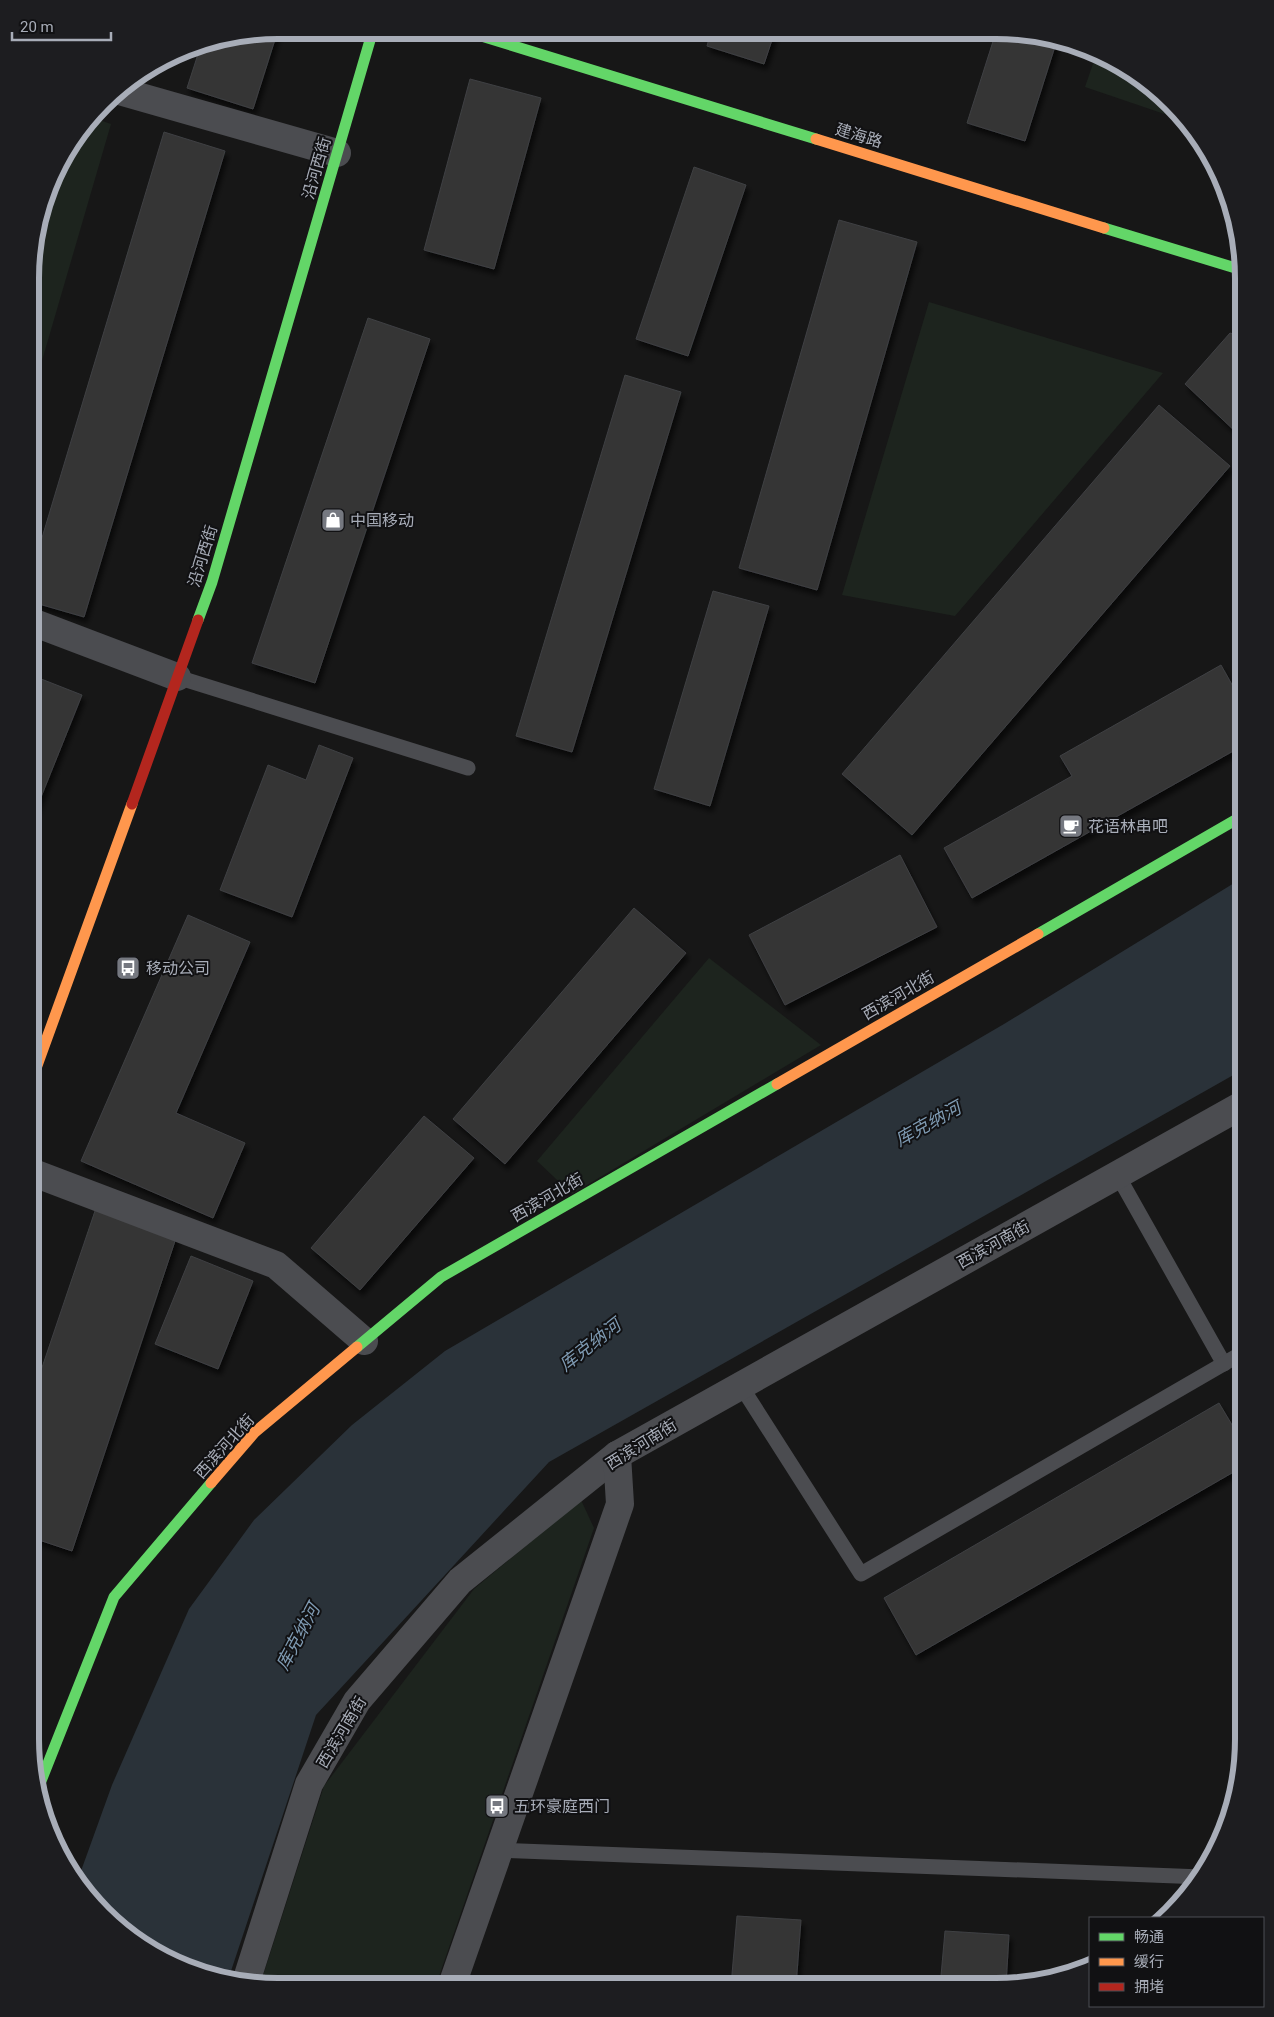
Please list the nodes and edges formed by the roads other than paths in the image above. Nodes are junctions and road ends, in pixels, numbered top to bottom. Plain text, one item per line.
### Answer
1 (370, 39) edge
2 (494, 39) edge
3 (126, 93) edge
4 (337, 153) junction
5 (1235, 268) edge
6 (39, 625) edge
7 (177, 677) junction
8 (468, 768) dead end
9 (1235, 820) edge
10 (39, 1060) edge
11 (1235, 1109) edge
12 (1118, 1174) junction
13 (39, 1175) edge
14 (364, 1341) junction
15 (1235, 1357) edge
16 (1224, 1364) junction
17 (741, 1386) junction
18 (617, 1455) junction
19 (42, 1778) edge
20 (498, 1850) junction
21 (1192, 1877) edge
22 (247, 1976) edge
23 (455, 1978) edge

1 - 4 street, 沿河西街
2 - 5 street, 建海路
3 - 4 street
4 - 7 street, 沿河西街
6 - 7 street
7 - 8 lane
7 - 10 street, 沿河西街
9 - 14 street, 西滨河北街
11 - 12 street, 西滨河南街
12 - 16 lane
12 - 17 street, 西滨河南街
13 - 14 street
14 - 19 street, 西滨河北街
15 - 16 lane
16 - 17 lane
17 - 18 street, 西滨河南街
18 - 20 street
18 - 22 street, 西滨河南街
20 - 21 lane
20 - 23 street

